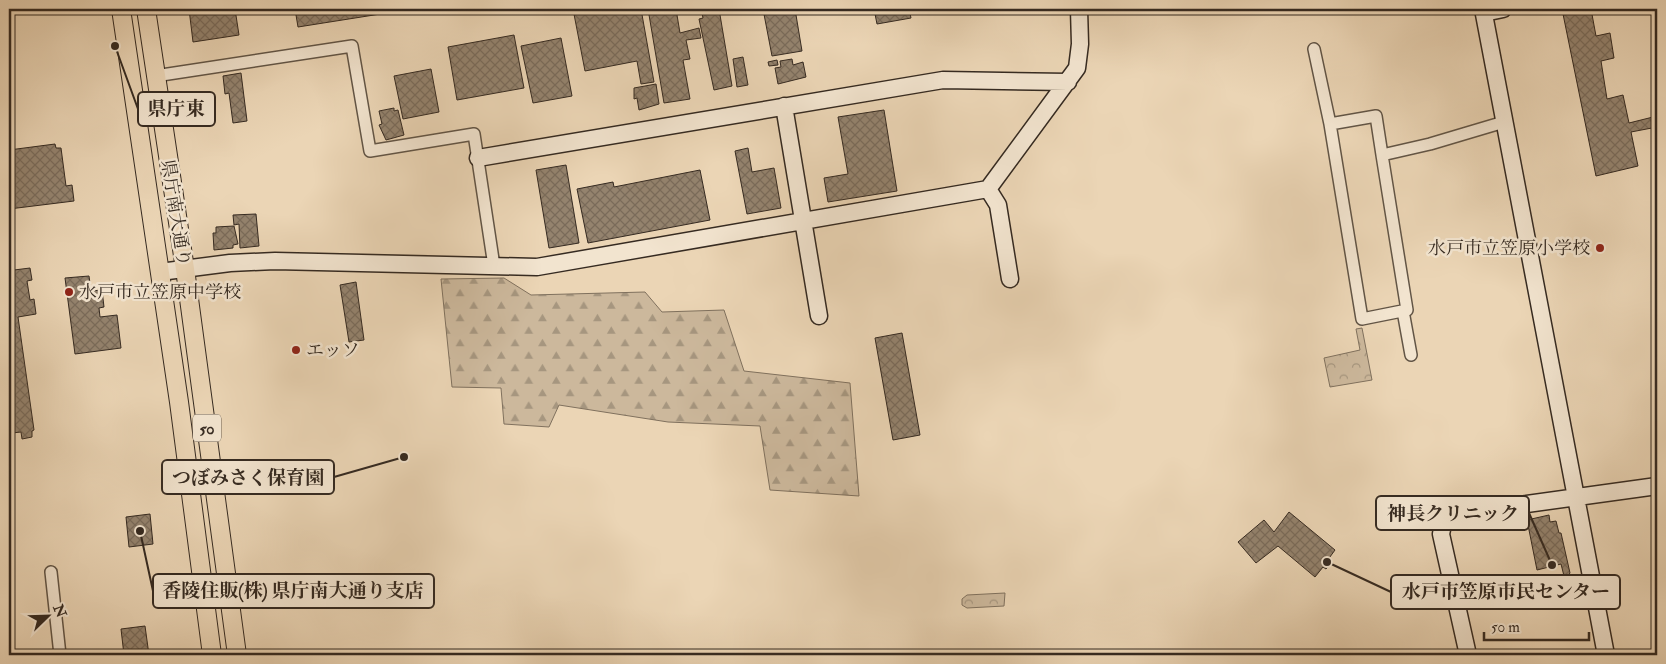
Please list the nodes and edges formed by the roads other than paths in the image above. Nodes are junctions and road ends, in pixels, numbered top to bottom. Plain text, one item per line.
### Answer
1 (121, 9) edge
2 (146, 9) edge
3 (1079, 9) edge
4 (1503, 9) edge
5 (1483, 11) edge
6 (1314, 49) dead end
7 (155, 76) junction
8 (1068, 82) junction
9 (784, 106) junction
10 (1504, 122) junction
11 (1330, 124) junction
12 (1382, 155) junction
13 (478, 158) junction
14 (988, 189) junction
15 (803, 223) junction
16 (494, 266) junction
17 (185, 269) junction
18 (160, 272) junction
19 (1010, 280) dead end
20 (1403, 311) junction
21 (819, 316) dead end
22 (1411, 355) dead end
23 (1657, 486) edge
24 (1577, 497) junction
25 (51, 572) dead end
26 (60, 655) edge
27 (212, 655) edge
28 (237, 655) edge
29 (1468, 655) edge
30 (1606, 655) edge

1 - 18 main road, 県庁南大通り / 50
2 - 7 main road, 県庁南大通り / 50
3 - 8 street
4 - 5 street
5 - 10 street
6 - 11 street
7 - 13 street
7 - 17 main road, 県庁南大通り / 50
8 - 9 street
8 - 14 street
9 - 13 street
9 - 15 street
10 - 12 street
10 - 24 street
11 - 12 street
11 - 20 street
12 - 20 street
13 - 16 street
14 - 15 street
14 - 19 street
15 - 16 street
15 - 21 street
16 - 17 street
17 - 18 street
17 - 28 main road, 県庁南大通り / 50
18 - 27 main road, 県庁南大通り / 50
20 - 22 street
23 - 24 street
24 - 29 street
24 - 30 street
25 - 26 street

